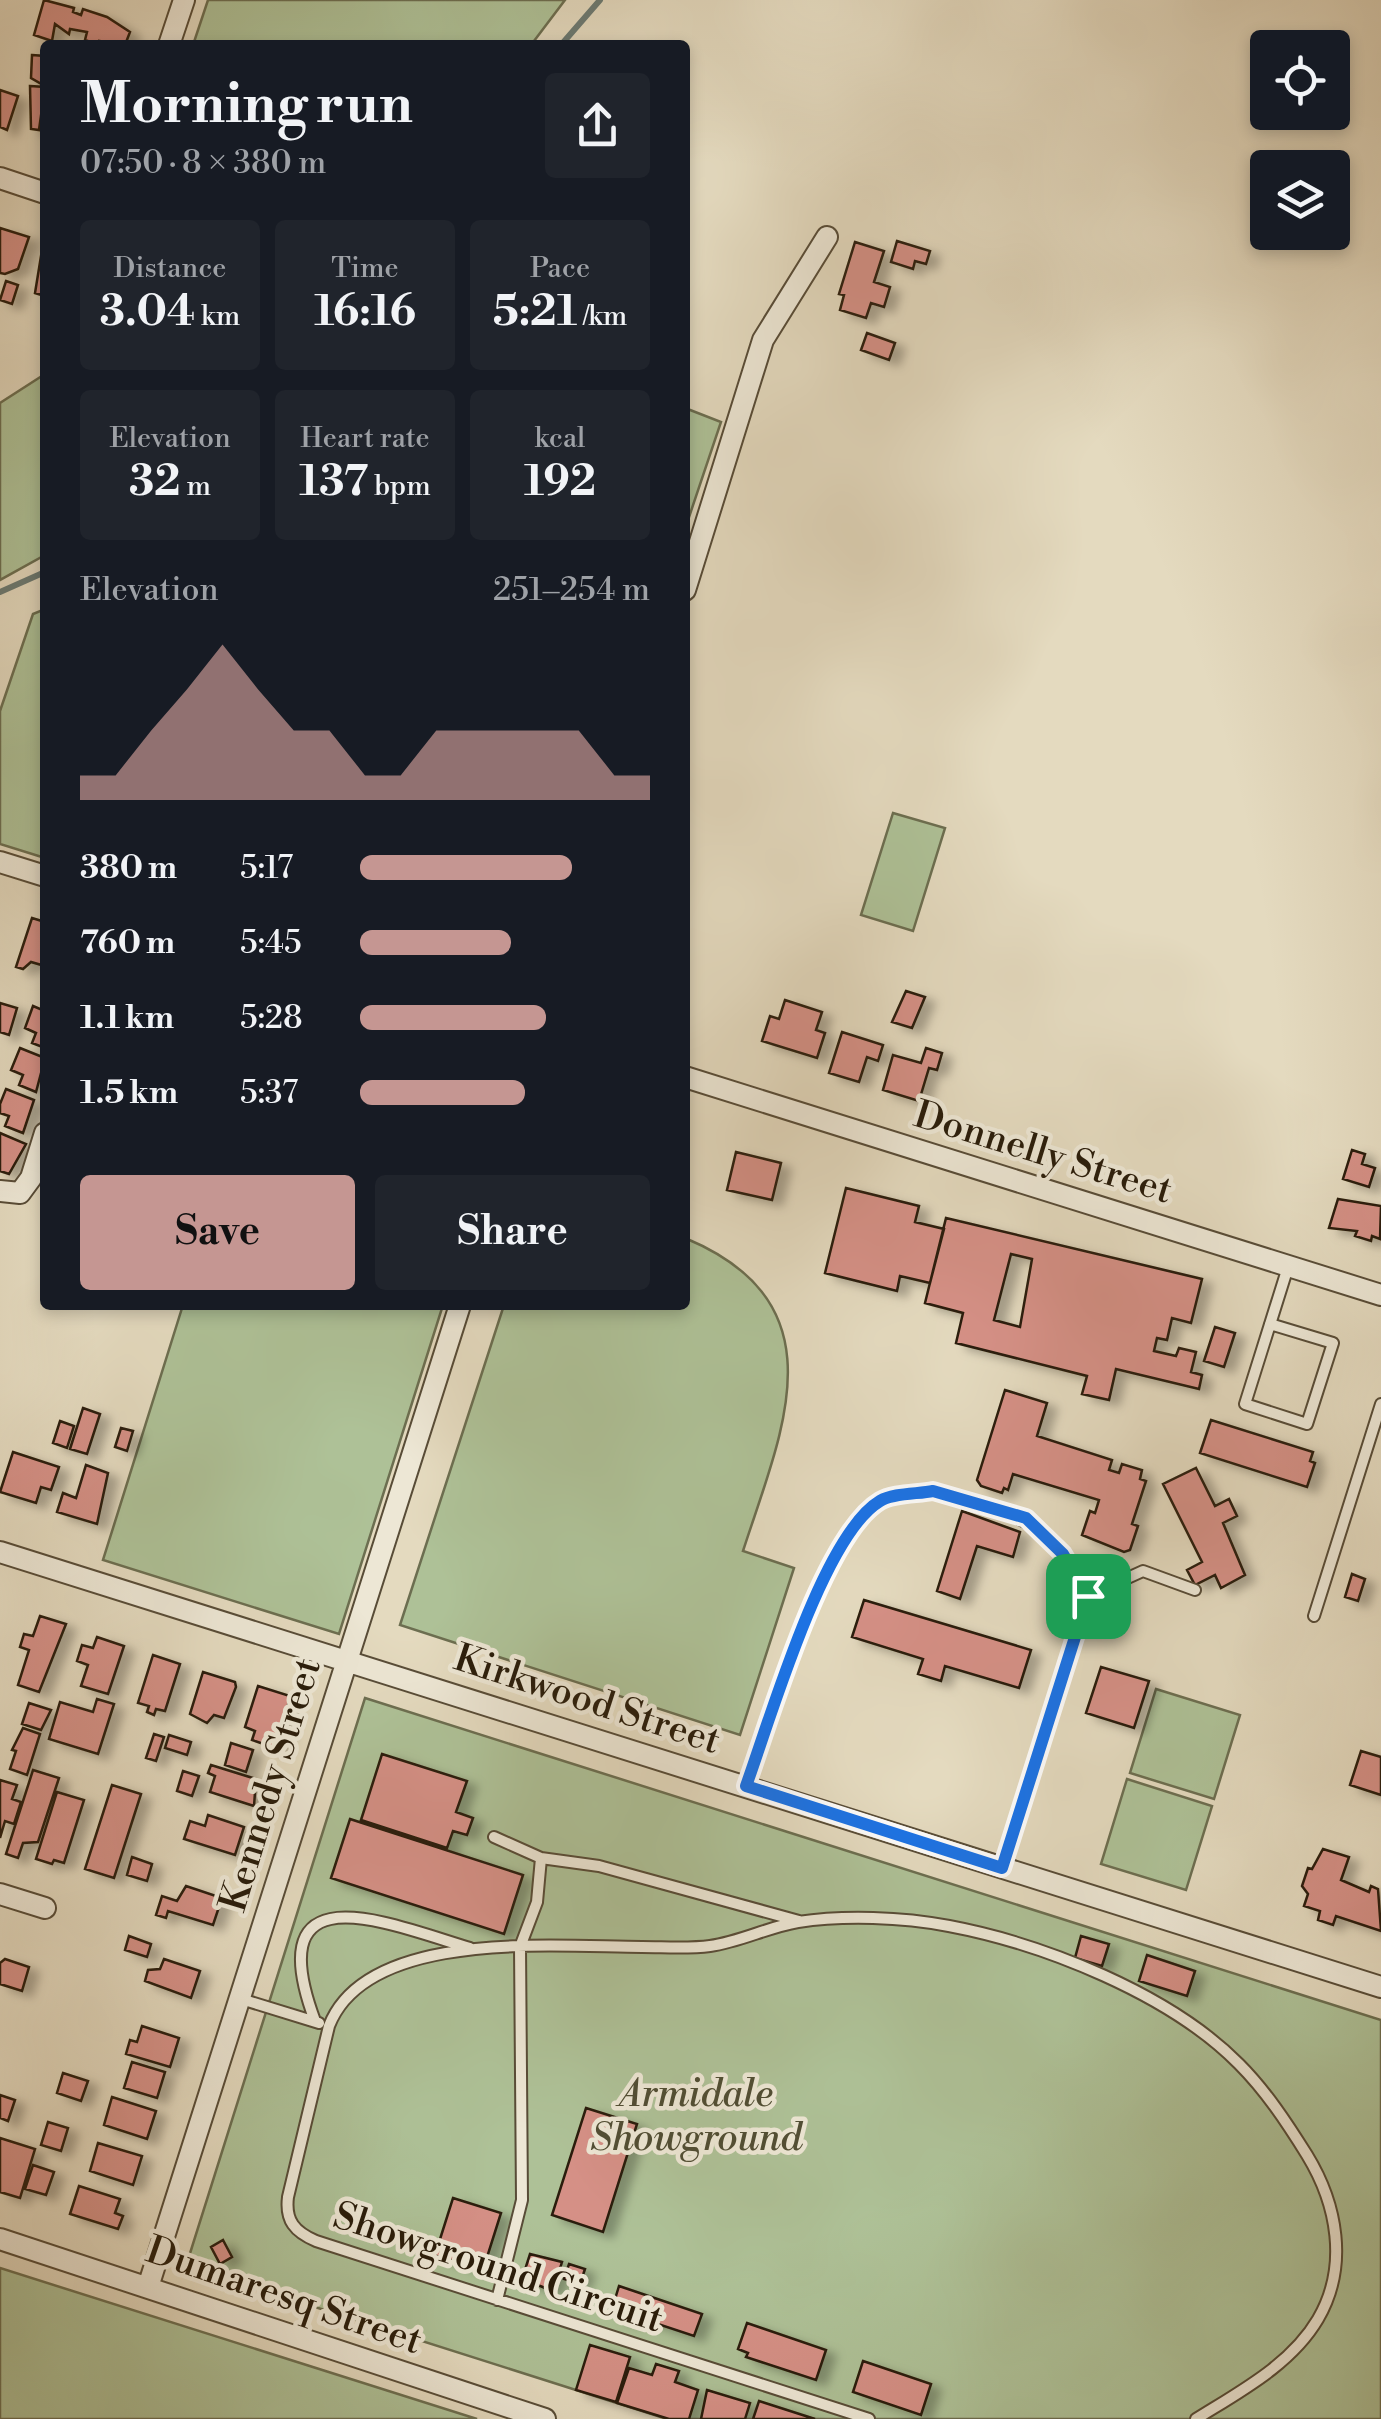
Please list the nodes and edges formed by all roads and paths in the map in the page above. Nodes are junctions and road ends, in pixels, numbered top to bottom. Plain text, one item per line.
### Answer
1 (184, 0) edge
2 (171, 40) edge
3 (0, 178) edge
4 (40, 191) edge
5 (827, 237) dead end
6 (690, 574) edge
7 (0, 862) edge
8 (40, 874) edge
9 (690, 1078) edge
10 (40, 1148) edge
11 (0, 1191) edge
12 (1288, 1266) junction
13 (1381, 1296) edge
14 (458, 1310) edge
15 (1270, 1324) junction
16 (1381, 1404) edge
17 (0, 1552) edge
18 (1195, 1590) dead end
19 (1088, 1596) junction
20 (1314, 1616) dead end
21 (347, 1661) junction
22 (746, 1786) junction
23 (494, 1837) dead end
24 (541, 1858) junction
25 (1002, 1868) junction
26 (0, 1894) edge
27 (45, 1908) dead end
28 (800, 1922) junction
29 (520, 1947) junction
30 (472, 1949) junction
31 (1381, 1987) edge
32 (241, 1999) junction
33 (315, 2022) junction
34 (329, 2026) junction
35 (0, 2239) edge
36 (148, 2286) junction
37 (497, 2300) junction
38 (545, 2419) edge
39 (869, 2419) edge
40 (1196, 2419) edge

1 - 2 street
3 - 4 street
5 - 6 street
7 - 8 street
9 - 12 street, Donnelly Street
10 - 11 street
12 - 13 street, Donnelly Street
12 - 15 lane
14 - 21 street, Kennedy Street
15 - 15 lane
16 - 20 lane
17 - 21 street, Kirkwood Street
18 - 19 lane
19 - 22 lane
19 - 25 lane
21 - 22 street, Kirkwood Street
21 - 32 street, Kennedy Street
22 - 25 street, Kirkwood Street
23 - 24 lane
24 - 28 lane
24 - 29 lane
25 - 31 street, Kirkwood Street
26 - 27 street
28 - 29 lane, Showground Circuit
28 - 40 lane, Showground Circuit
29 - 30 lane, Showground Circuit
29 - 37 lane
30 - 33 lane
30 - 34 lane, Showground Circuit
32 - 33 lane
32 - 36 street, Kennedy Street
33 - 34 lane
34 - 37 lane, Showground Circuit
35 - 36 street, Dumaresq Street
36 - 38 street, Dumaresq Street
37 - 39 lane, Showground Circuit

